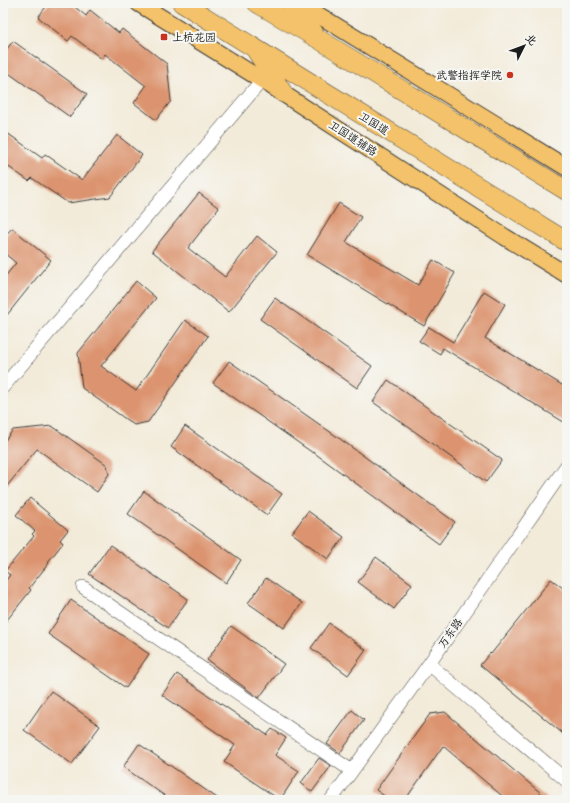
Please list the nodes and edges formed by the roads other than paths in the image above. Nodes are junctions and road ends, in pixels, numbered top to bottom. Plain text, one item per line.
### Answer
1 (138, 3) edge
2 (182, 3) edge
3 (257, 3) edge
4 (292, 3) edge
5 (299, 3) edge
6 (320, 40) junction
7 (254, 48) junction
8 (262, 80) junction
9 (283, 93) junction
10 (567, 168) edge
11 (567, 191) edge
12 (567, 242) edge
13 (567, 275) edge
14 (3, 387) edge
15 (567, 465) edge
16 (83, 587) dead end
17 (428, 664) junction
18 (352, 771) junction
19 (567, 781) edge
20 (331, 800) edge

1 - 8 main road, 卫国道辅路
2 - 7 highway, 卫国道
3 - 6 highway
4 - 6 highway
5 - 10 main road
6 - 11 highway
7 - 9 highway
7 - 12 highway, 卫国道
8 - 9 main road, 卫国道辅路
8 - 14 street
9 - 13 main road, 卫国道辅路
15 - 17 street, 万东路
16 - 18 street
17 - 18 street, 万东路
17 - 19 street
18 - 20 street, 万东路

